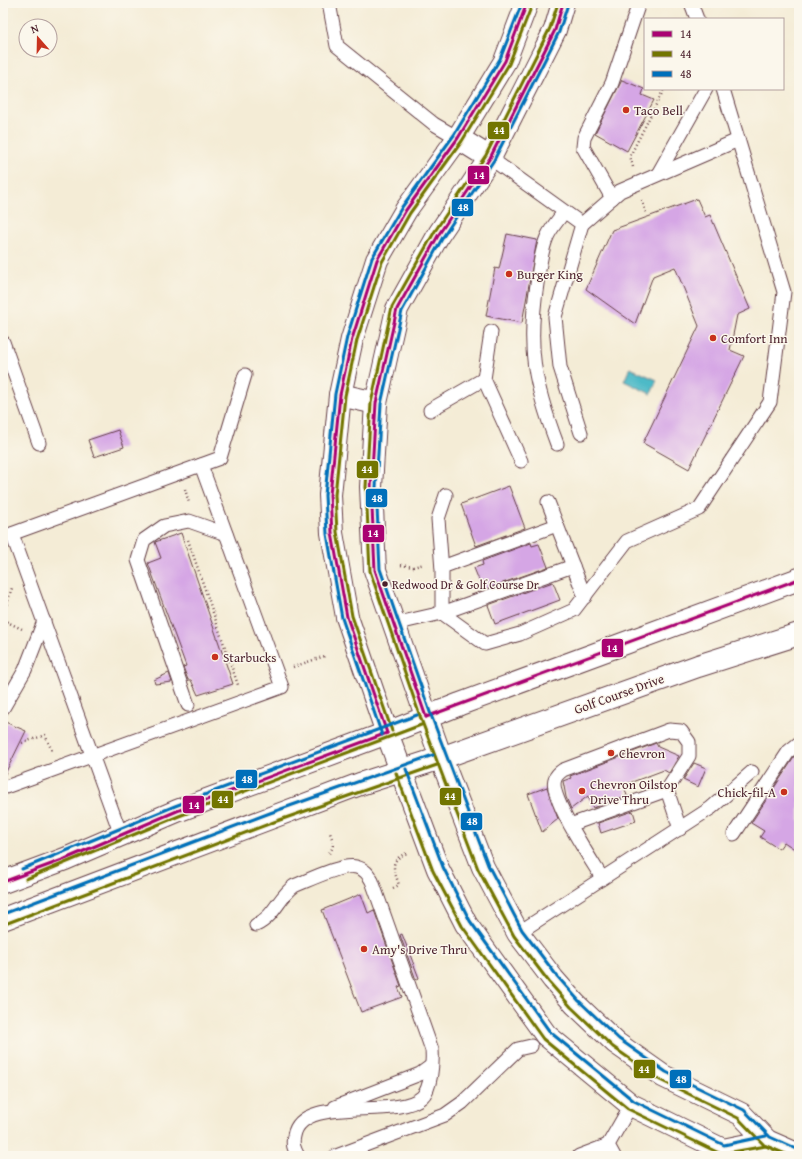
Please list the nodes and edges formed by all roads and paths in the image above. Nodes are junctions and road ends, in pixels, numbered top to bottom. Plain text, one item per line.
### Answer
1 (329, 3) edge
2 (527, 3) edge
3 (563, 3) edge
4 (639, 3) edge
5 (691, 3) edge
6 (697, 18) edge
7 (663, 90) edge
8 (705, 90) edge
9 (723, 90) edge
10 (458, 138) junction
11 (738, 140) junction
12 (490, 158) junction
13 (658, 174) junction
14 (638, 183) junction
15 (612, 198) junction
16 (564, 212) junction
17 (646, 213) dead end
18 (582, 224) junction
19 (491, 332) dead end
20 (3, 342) edge
21 (246, 375) dead end
22 (484, 379) junction
23 (340, 395) junction
24 (376, 402) junction
25 (430, 410) dead end
26 (581, 433) dead end
27 (39, 442) dead end
28 (557, 444) dead end
29 (521, 461) dead end
30 (201, 465) junction
31 (184, 487) dead end
32 (446, 495) dead end
33 (548, 502) dead end
34 (192, 510) dead end
35 (557, 525) junction
36 (226, 534) junction
37 (7, 536) edge
38 (188, 540) dead end
39 (426, 562) dead end
40 (401, 565) dead end
41 (573, 566) junction
42 (442, 567) junction
43 (799, 579) edge
44 (12, 587) dead end
45 (584, 597) junction
46 (442, 613) junction
47 (3, 616) edge
48 (3, 620) edge
49 (44, 621) junction
50 (394, 624) junction
51 (799, 634) edge
52 (19, 636) dead end
53 (239, 687) dead end
54 (188, 705) dead end
55 (3, 708) edge
56 (426, 717) junction
57 (387, 733) junction
58 (799, 744) edge
59 (92, 756) junction
60 (441, 758) junction
61 (401, 771) junction
62 (752, 772) dead end
63 (3, 788) edge
64 (667, 790) junction
65 (570, 825) junction
66 (680, 829) junction
67 (734, 834) dead end
68 (121, 835) junction
69 (602, 878) junction
70 (3, 882) edge
71 (3, 919) edge
72 (256, 925) dead end
73 (518, 933) junction
74 (531, 1046) dead end
75 (432, 1066) junction
76 (631, 1105) junction
77 (321, 1113) junction
78 (767, 1141) junction
79 (611, 1150) edge
80 (799, 1155) edge
81 (298, 1156) edge
82 (336, 1156) edge
83 (579, 1156) edge

1 - 10 lane
2 - 10 street
3 - 12 street
4 - 15 lane
5 - 6 lane
7 - 14 path
8 - 13 lane
9 - 11 lane
10 - 12 street
10 - 23 street
11 - 13 lane
11 - 45 lane
12 - 16 lane
12 - 24 street
13 - 14 lane
14 - 15 lane
14 - 17 path
15 - 18 lane
16 - 18 lane
16 - 28 lane
18 - 26 lane
19 - 22 lane
20 - 27 lane
21 - 30 lane
22 - 25 lane
22 - 29 lane
23 - 24 street
23 - 57 street
24 - 50 street
30 - 36 lane
30 - 37 lane
31 - 34 path
32 - 42 lane
33 - 35 lane
35 - 41 lane
35 - 42 lane
36 - 54 lane
36 - 59 lane
37 - 49 lane
38 - 53 path
39 - 40 path
41 - 45 lane
41 - 46 lane
42 - 46 lane
43 - 56 street
44 - 47 path
45 - 46 lane
46 - 50 lane
48 - 52 path
49 - 55 lane
49 - 59 lane
50 - 56 street
51 - 60 street, Golf Course Drive
56 - 57 street
56 - 60 street
57 - 61 street
57 - 68 street
58 - 67 lane
59 - 63 lane
59 - 68 lane
60 - 61 street, Golf Course Drive
60 - 73 street
61 - 71 street, Golf Course Drive
61 - 76 street
62 - 66 lane
64 - 65 lane
64 - 65 lane
64 - 66 lane
65 - 69 lane
66 - 69 lane
68 - 70 street
69 - 73 lane
72 - 75 lane
73 - 78 street
74 - 82 lane
75 - 77 lane
75 - 77 lane
76 - 78 street
76 - 79 lane
77 - 81 lane
78 - 80 street
79 - 83 lane

